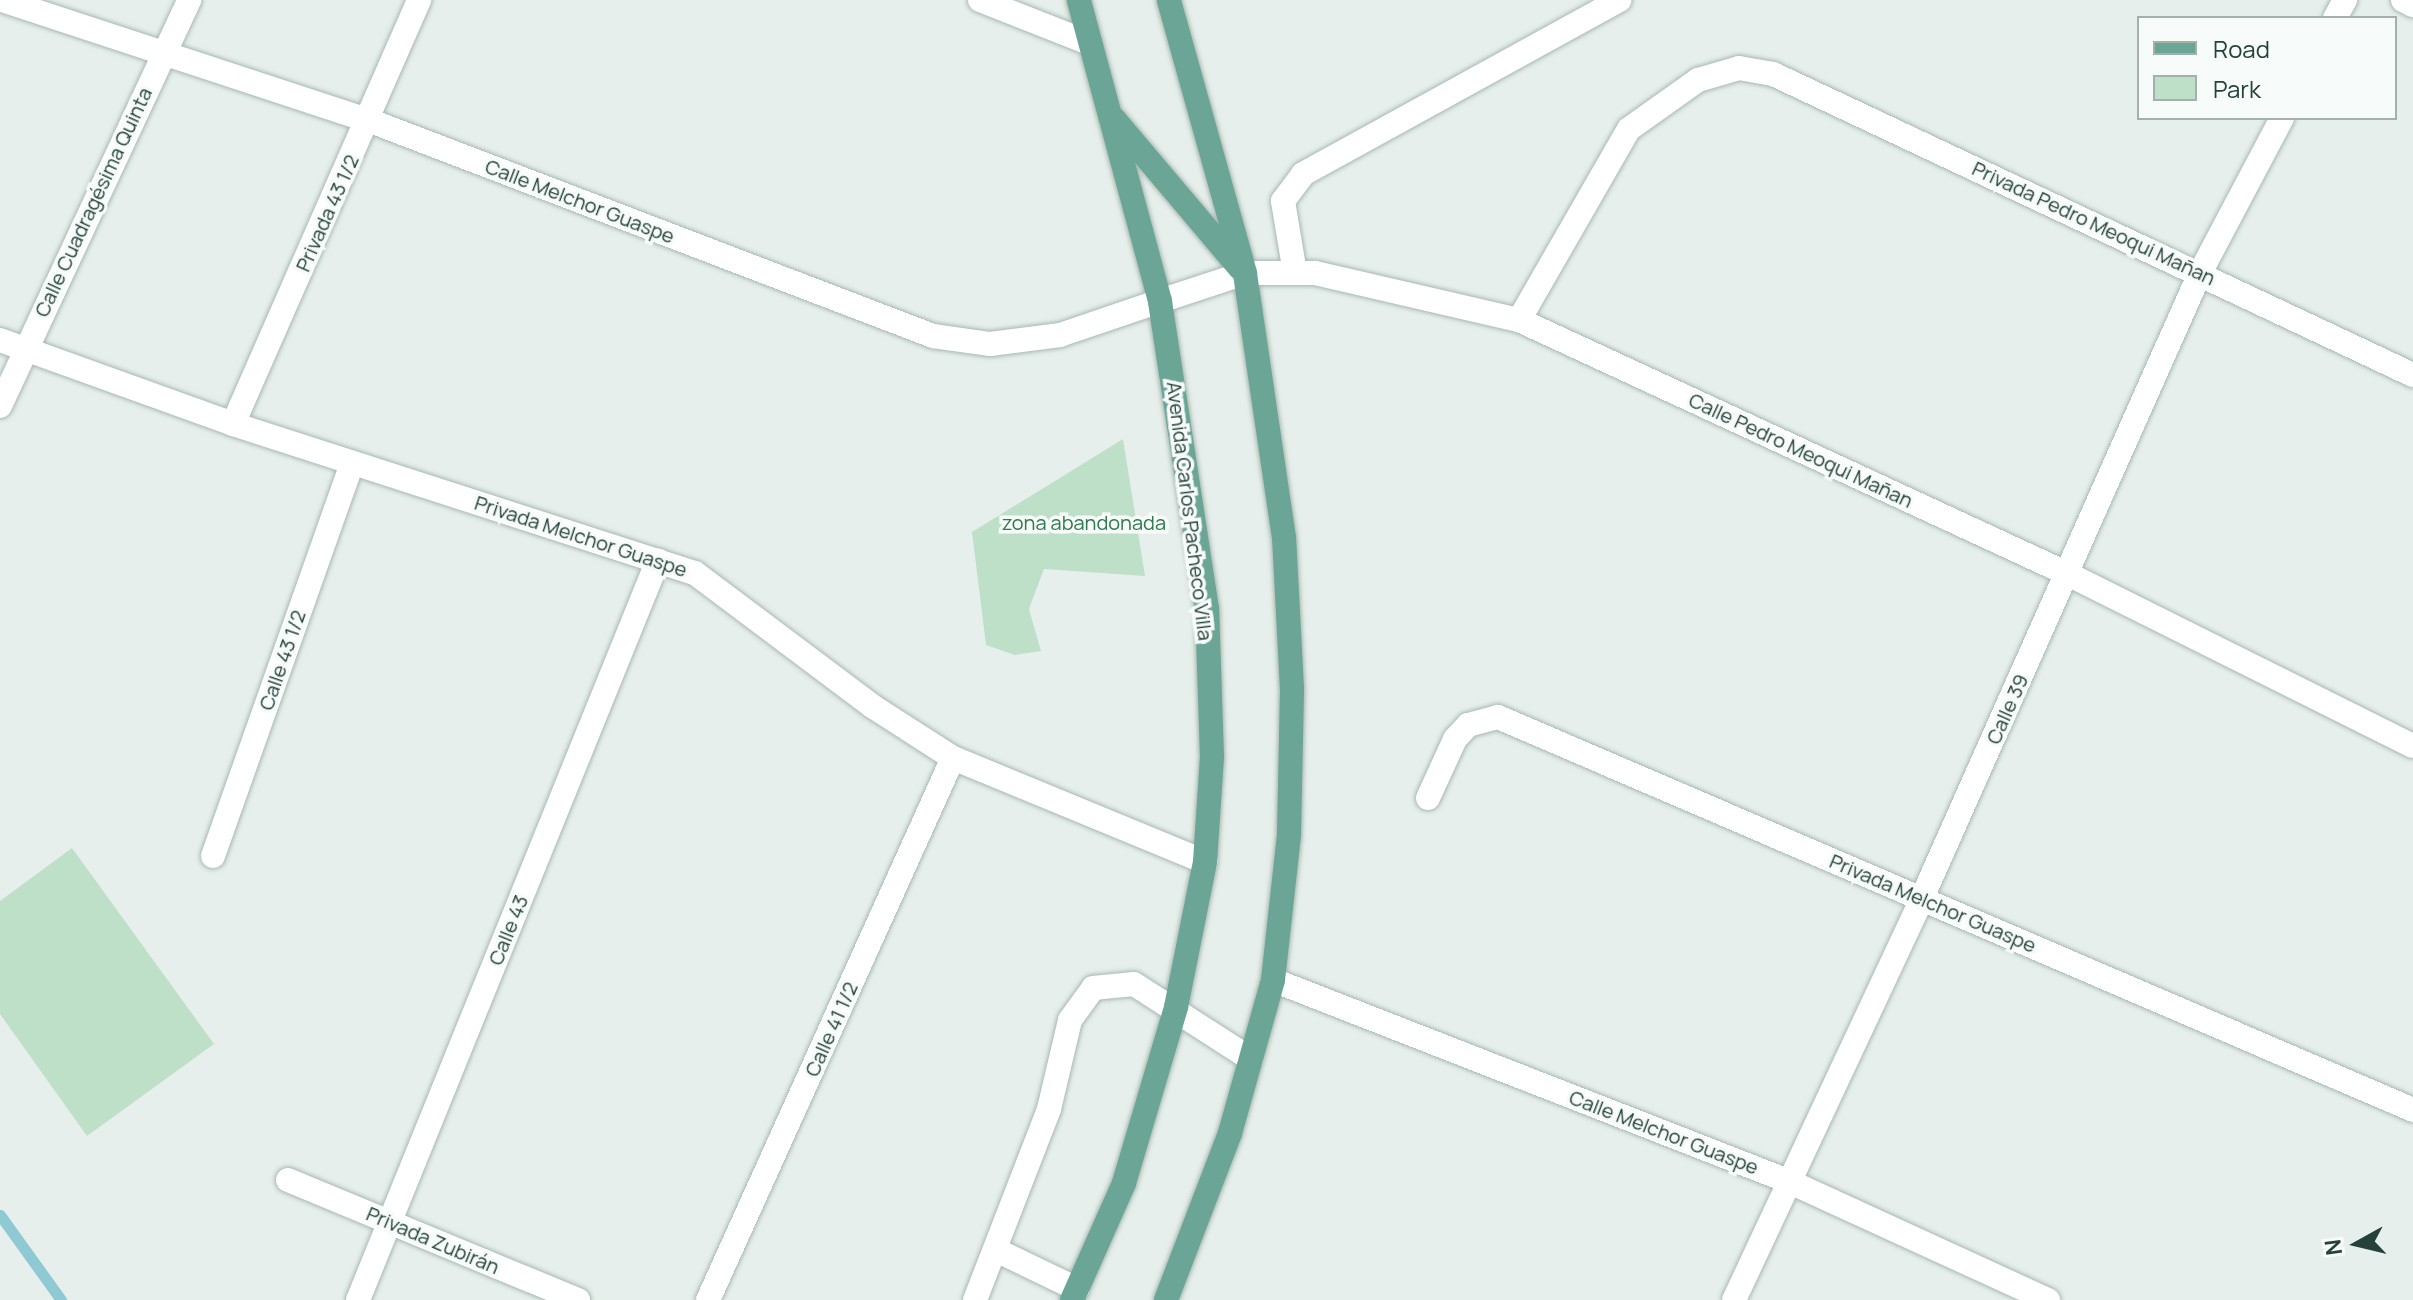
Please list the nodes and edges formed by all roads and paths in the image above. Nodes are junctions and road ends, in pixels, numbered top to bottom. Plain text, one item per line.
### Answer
1 (2, 0) edge
2 (189, 0) edge
3 (419, 0) edge
4 (980, 0) edge
5 (1079, 0) edge
6 (1169, 0) edge
7 (1619, 0) edge
8 (2403, 0) edge
9 (2413, 5) edge
10 (1089, 43) junction
11 (163, 54) junction
12 (1110, 114) junction
13 (368, 120) junction
14 (2281, 120) edge
15 (1245, 273) junction
16 (1295, 273) junction
17 (2200, 273) junction
18 (1160, 301) junction
19 (1519, 320) junction
20 (0, 340) edge
21 (24, 349) junction
22 (2413, 375) edge
23 (0, 406) edge
24 (233, 424) junction
25 (352, 463) junction
26 (658, 560) junction
27 (2068, 574) junction
28 (2413, 746) edge
29 (953, 758) junction
30 (1428, 798) dead end
31 (213, 856) dead end
32 (1205, 862) junction
33 (1922, 898) junction
34 (1273, 980) junction
35 (1176, 1007) junction
36 (1251, 1059) junction
37 (2413, 1110) edge
38 (288, 1180) dead end
39 (1788, 1181) junction
40 (391, 1222) junction
41 (998, 1251) junction
42 (1074, 1294) edge
43 (358, 1300) edge
44 (578, 1300) edge
45 (708, 1300) edge
46 (975, 1300) edge
47 (1166, 1300) edge
48 (1734, 1300) edge
49 (2048, 1300) edge

1 - 11 street, Calle Melchor Guaspe
2 - 11 street, Calle Cuadragésima Quinta
3 - 13 street, Privada 43 1/2
4 - 10 street
5 - 10 main road, Avenida Carlos Pacheco Villa
6 - 15 main road
7 - 16 street
8 - 9 street
10 - 12 main road, Avenida Carlos Pacheco Villa
11 - 13 street, Calle Melchor Guaspe
11 - 21 street, Calle Cuadragésima Quinta
12 - 15 main road
12 - 18 main road, Avenida Carlos Pacheco Villa
13 - 18 street, Calle Melchor Guaspe
13 - 24 street, Privada 43 1/2
14 - 17 street, Calle 39
15 - 16 street, Calle Pedro Meoqui Mañan
15 - 18 street, Calle Pedro Meoqui Mañan
15 - 34 main road
16 - 19 street, Calle Pedro Meoqui Mañan
17 - 19 street, Privada Pedro Meoqui Mañan
17 - 22 street, Privada Pedro Meoqui Mañan
17 - 27 street, Calle 39
18 - 32 main road, Avenida Carlos Pacheco Villa
19 - 27 street, Calle Pedro Meoqui Mañan
20 - 21 street, Privada Melchor Guaspe
21 - 23 street, Calle Cuadragésima Quinta
21 - 24 street, Privada Melchor Guaspe
24 - 25 street, Privada Melchor Guaspe
25 - 26 street, Privada Melchor Guaspe
25 - 31 street, Calle 43 1/2
26 - 29 street, Privada Melchor Guaspe
26 - 40 street, Calle 43
27 - 28 street, Calle Pedro Meoqui Mañan
27 - 33 street, Calle 39
29 - 32 street, Privada Melchor Guaspe
29 - 45 street, Calle 41 1/2
30 - 33 street, Privada Melchor Guaspe
32 - 35 main road, Avenida Carlos Pacheco Villa
33 - 37 street, Privada Melchor Guaspe
33 - 39 street, Calle 39
34 - 36 main road
34 - 39 street, Calle Melchor Guaspe
35 - 36 street
35 - 41 street
35 - 42 main road, Avenida Carlos Pacheco Villa
36 - 47 main road
38 - 40 street, Privada Zubirán
39 - 48 street, Calle 39
39 - 49 street, Calle Melchor Guaspe
40 - 43 street, Calle 43
40 - 44 street, Privada Zubirán
41 - 42 street
41 - 46 street

